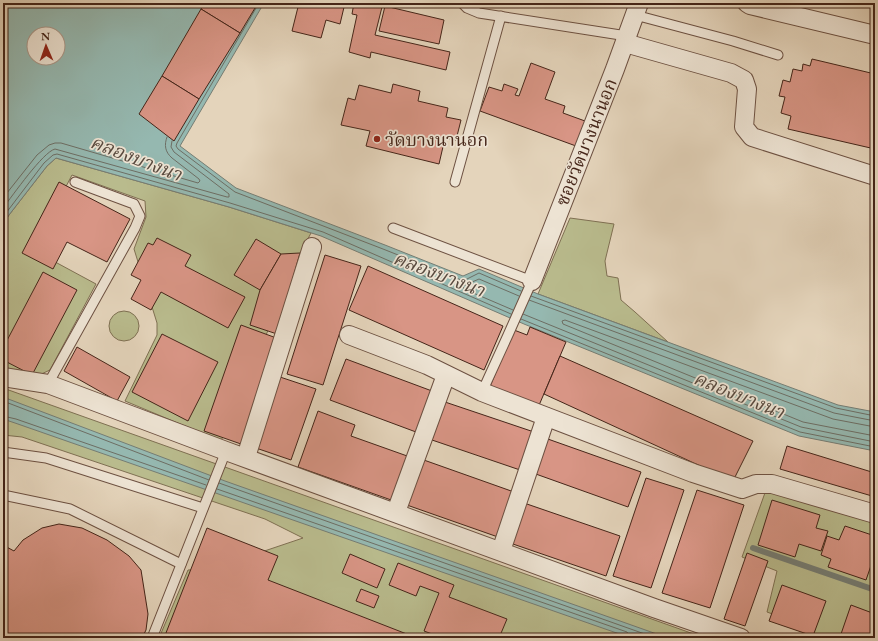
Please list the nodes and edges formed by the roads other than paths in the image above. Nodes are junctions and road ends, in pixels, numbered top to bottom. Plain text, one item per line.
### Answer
1 (462, 3) edge
2 (747, 3) edge
3 (637, 9) edge
4 (501, 16) junction
5 (875, 35) edge
6 (626, 40) junction
7 (778, 55) dead end
8 (875, 176) edge
9 (75, 182) dead end
10 (455, 182) dead end
11 (393, 228) dead end
12 (312, 248) dead end
13 (530, 284) junction
14 (349, 335) dead end
15 (446, 375) junction
16 (3, 377) edge
17 (48, 384) junction
18 (482, 392) junction
19 (546, 416) junction
20 (226, 451) junction
21 (3, 452) edge
22 (246, 457) junction
23 (3, 495) edge
24 (203, 508) junction
25 (396, 512) junction
26 (875, 514) edge
27 (501, 551) junction
28 (181, 564) junction
29 (152, 638) edge
30 (742, 638) edge

1 - 4 lane
2 - 5 street
3 - 6 street, ซอยวัดบางนานอก
3 - 7 lane
4 - 6 lane
4 - 10 lane
6 - 8 street
6 - 13 street, ซอยวัดบางนานอก
9 - 17 lane
11 - 13 lane
12 - 22 street
13 - 18 lane
14 - 15 street
15 - 18 street
15 - 25 street
16 - 17 street
17 - 20 street
18 - 19 street
19 - 26 street
19 - 27 street
20 - 22 street
20 - 24 lane
21 - 24 lane
22 - 25 street
23 - 28 lane
24 - 28 lane
25 - 27 street
27 - 30 street
28 - 29 lane

